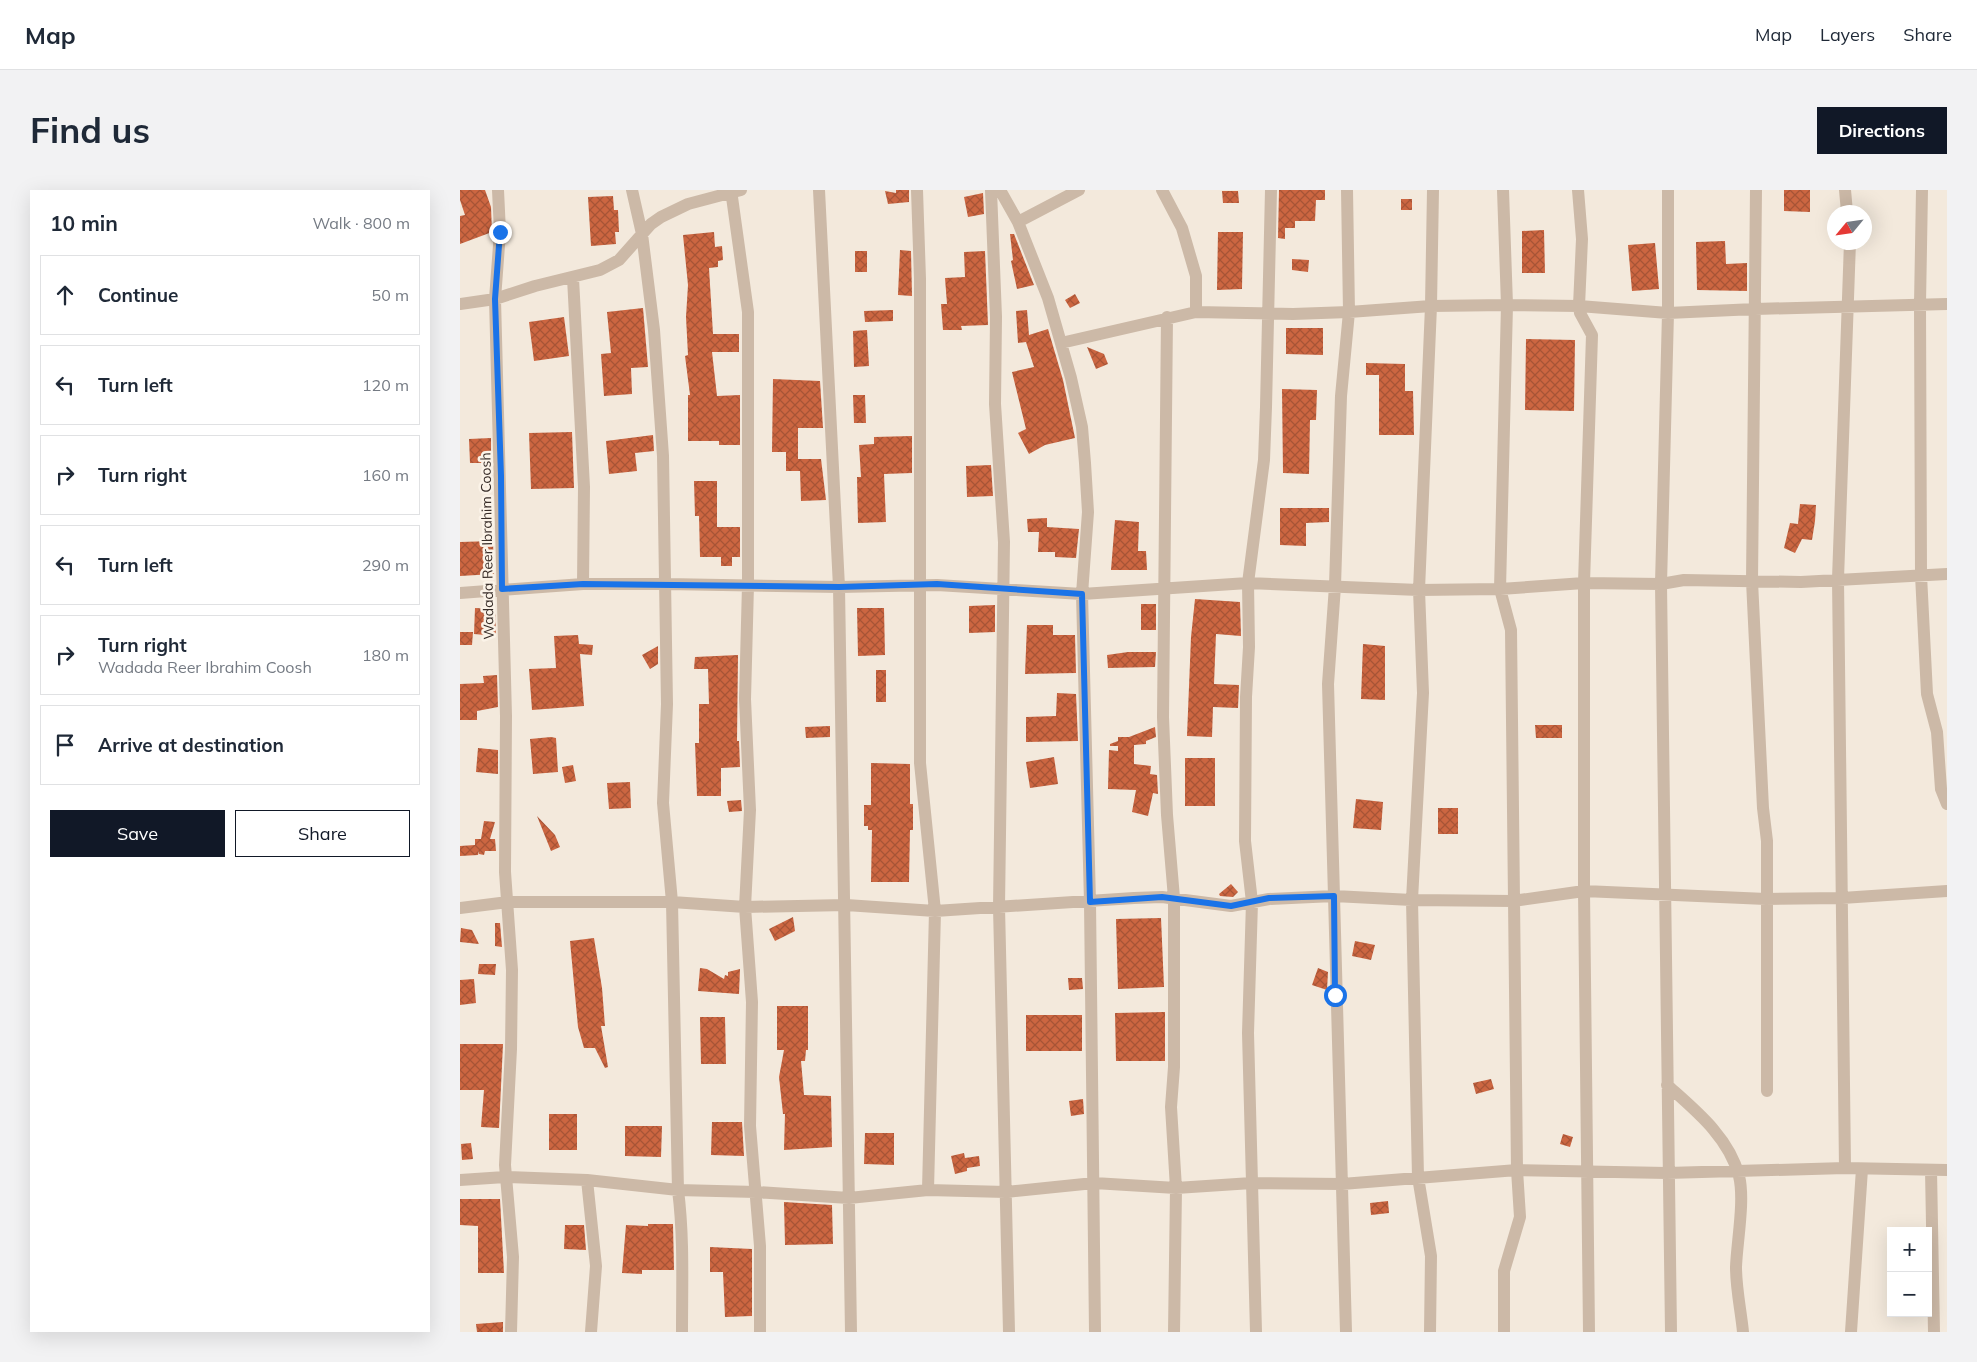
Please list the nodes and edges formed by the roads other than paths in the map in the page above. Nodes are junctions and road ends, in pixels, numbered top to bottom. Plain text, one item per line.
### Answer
1 (498, 190) edge
2 (632, 190) edge
3 (819, 190) edge
4 (917, 190) edge
5 (991, 190) edge
6 (1000, 190) edge
7 (1079, 190) edge
8 (1162, 190) edge
9 (1271, 190) edge
10 (1348, 190) edge
11 (1433, 190) edge
12 (1503, 190) edge
13 (1578, 190) edge
14 (1668, 190) edge
15 (1756, 190) edge
16 (1845, 190) edge
17 (1922, 190) edge
18 (735, 191) edge
19 (1846, 205) edge
20 (1018, 222) junction
21 (642, 234) junction
22 (1850, 250) edge
23 (573, 278) junction
24 (495, 299) junction
25 (460, 304) edge
26 (1920, 304) junction
27 (1947, 304) edge
28 (1506, 305) junction
29 (1431, 306) junction
30 (1579, 306) junction
31 (1847, 308) junction
32 (1756, 309) junction
33 (1196, 312) junction
34 (1270, 312) junction
35 (1349, 312) junction
36 (1668, 313) junction
37 (1167, 317) junction
38 (1061, 343) junction
39 (1947, 574) edge
40 (1921, 575) junction
41 (1838, 579) junction
42 (1752, 581) junction
43 (1248, 583) junction
44 (1584, 583) junction
45 (583, 584) junction
46 (666, 584) junction
47 (918, 584) junction
48 (1661, 584) junction
49 (748, 585) junction
50 (1335, 586) junction
51 (839, 587) junction
52 (502, 589) junction
53 (1002, 589) junction
54 (1164, 589) junction
55 (1500, 589) junction
56 (1419, 590) junction
57 (460, 593) edge
58 (1082, 594) junction
59 (1947, 804) edge
60 (1947, 890) edge
61 (1584, 891) junction
62 (1665, 894) junction
63 (1334, 896) junction
64 (1174, 898) junction
65 (1842, 898) junction
66 (1766, 899) junction
67 (1412, 900) junction
68 (1513, 901) junction
69 (508, 902) junction
70 (672, 902) junction
71 (1090, 902) junction
72 (1252, 902) junction
73 (846, 905) junction
74 (745, 907) junction
75 (1000, 907) junction
76 (460, 908) edge
77 (935, 911) junction
78 (1667, 1085) junction
79 (1767, 1091) dead end
80 (1845, 1168) junction
81 (1862, 1169) junction
82 (1517, 1170) junction
83 (1737, 1170) junction
84 (1931, 1170) junction
85 (1947, 1170) edge
86 (1588, 1171) junction
87 (1668, 1173) junction
88 (505, 1177) junction
89 (1418, 1177) junction
90 (460, 1180) edge
91 (587, 1180) junction
92 (1094, 1183) junction
93 (1252, 1183) junction
94 (1342, 1184) junction
95 (1176, 1188) junction
96 (678, 1190) junction
97 (928, 1190) junction
98 (756, 1192) junction
99 (1006, 1192) junction
100 (849, 1198) junction
101 (511, 1332) edge
102 (591, 1332) edge
103 (682, 1332) edge
104 (760, 1332) edge
105 (851, 1332) edge
106 (1009, 1332) edge
107 (1096, 1332) edge
108 (1174, 1332) edge
109 (1256, 1332) edge
110 (1346, 1332) edge
111 (1430, 1332) edge
112 (1504, 1332) edge
113 (1589, 1332) edge
114 (1671, 1332) edge
115 (1743, 1332) edge
116 (1852, 1332) edge
117 (1934, 1332) edge

1 - 24 street, Wadada Reer Ibrahim Coosh
2 - 21 street
3 - 51 street
4 - 47 street
5 - 53 street
6 - 20 street
7 - 20 street
8 - 33 street
9 - 34 street
10 - 35 street
11 - 29 street
12 - 28 street
13 - 30 street
14 - 36 street
15 - 32 street
16 - 19 street
17 - 26 street
18 - 21 street
18 - 49 street
20 - 38 street
21 - 23 street
21 - 46 street
22 - 31 street
23 - 24 street
23 - 45 street
24 - 25 street
24 - 52 street, Wadada Reer Ibrahim Coosh
26 - 27 street
26 - 31 street
26 - 40 street
28 - 29 street
28 - 30 street
28 - 55 street
29 - 35 street
29 - 56 street
30 - 36 street
30 - 44 street
31 - 32 street
31 - 41 street
32 - 36 street
32 - 42 street
33 - 34 street
33 - 37 street
34 - 35 street
34 - 43 street
35 - 50 street
36 - 48 street
37 - 38 street
37 - 54 street
38 - 58 street
39 - 40 street
40 - 41 street
40 - 59 street
41 - 42 street
41 - 65 street
42 - 48 street
42 - 66 street
43 - 50 street
43 - 54 street
43 - 72 street
44 - 48 street
44 - 55 street
44 - 61 street
45 - 46 street
45 - 52 street
46 - 49 street
46 - 70 street
47 - 51 street
47 - 53 street
47 - 77 street
48 - 62 street
49 - 51 street
49 - 74 street
50 - 56 street
50 - 63 street
51 - 73 street
52 - 57 street
52 - 69 street, Wadada Reer Ibrahim Coosh
53 - 58 street
53 - 75 street
54 - 58 street
54 - 64 street
55 - 56 street
55 - 68 street
56 - 67 street
58 - 71 street
60 - 65 street
61 - 62 street
61 - 68 street
61 - 86 street
62 - 66 street
62 - 78 street
63 - 67 street
63 - 72 street
63 - 94 street
64 - 71 street
64 - 72 street
64 - 95 street
65 - 66 street
65 - 80 street
66 - 79 street
67 - 68 street
67 - 89 street
68 - 82 street
69 - 70 street
69 - 76 street
69 - 88 street, Wadada Reer Ibrahim Coosh
70 - 74 street
70 - 96 street
71 - 75 street
71 - 92 street
72 - 93 street
73 - 74 street
73 - 77 street
73 - 100 street
74 - 98 street
75 - 77 street
75 - 99 street
77 - 97 street
78 - 83 street
78 - 87 street
80 - 81 street
80 - 83 street
81 - 84 street
81 - 116 street
82 - 86 street
82 - 89 street
82 - 112 street
83 - 87 street
83 - 115 street
84 - 85 street
84 - 117 street
86 - 87 street
86 - 113 street
87 - 114 street
88 - 90 street
88 - 91 street
88 - 101 street, Wadada Reer Ibrahim Coosh
89 - 94 street
89 - 111 street
91 - 96 street
91 - 102 street
92 - 95 street
92 - 99 street
92 - 107 street
93 - 94 street
93 - 95 street
93 - 109 street
94 - 110 street
95 - 108 street
96 - 98 street
96 - 103 street
97 - 99 street
97 - 100 street
98 - 100 street
98 - 104 street
99 - 106 street
100 - 105 street

